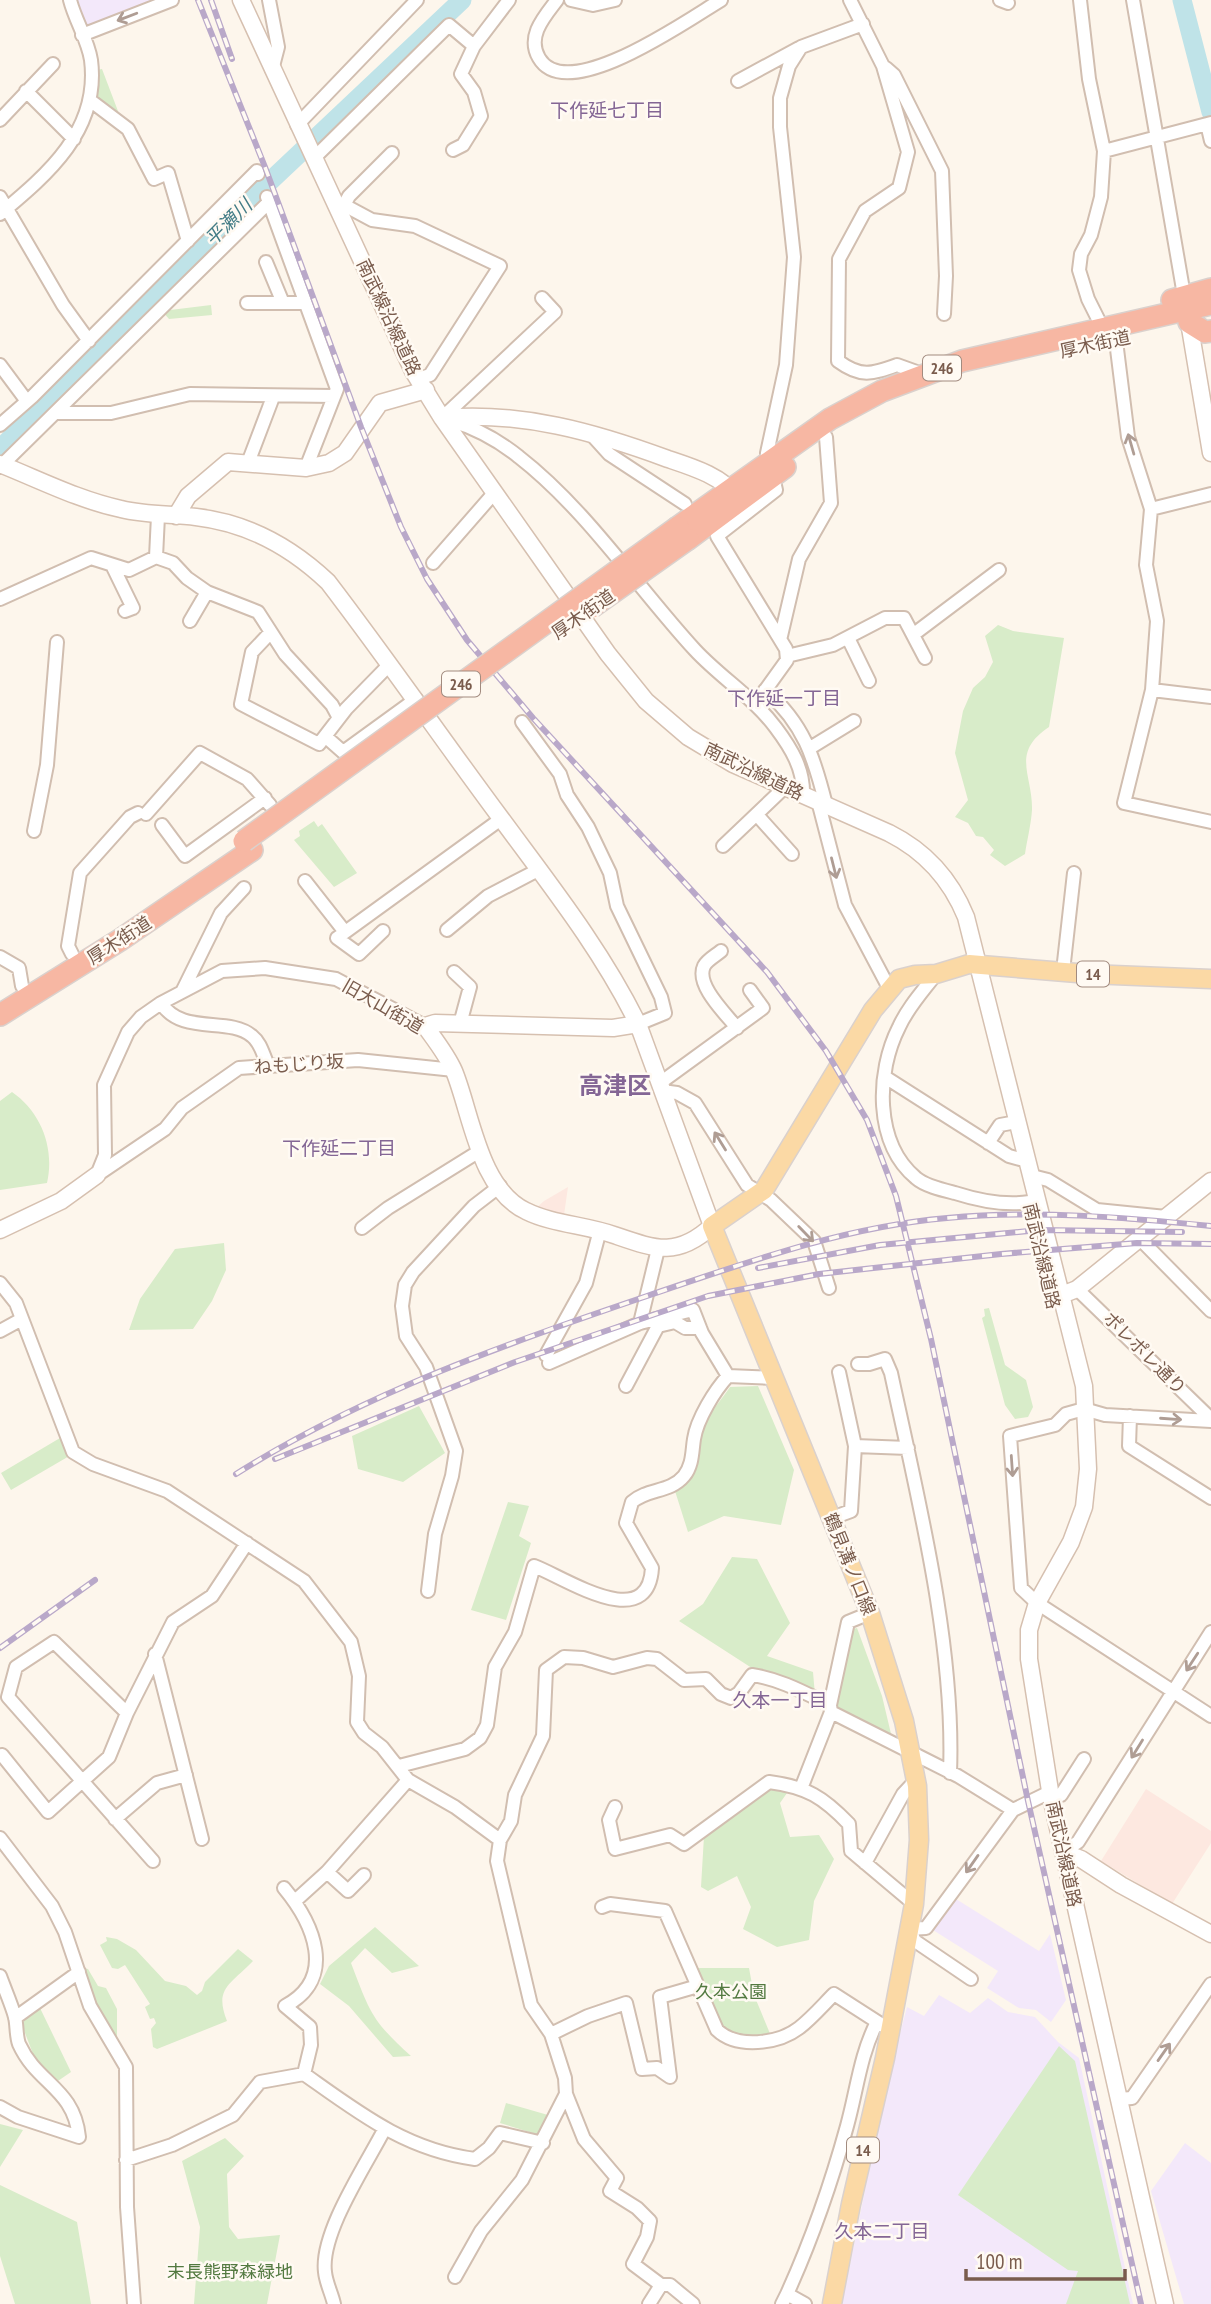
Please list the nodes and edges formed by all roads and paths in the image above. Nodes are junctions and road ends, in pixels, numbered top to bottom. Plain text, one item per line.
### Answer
1 (70, 0) edge
2 (172, 0) edge
3 (242, 0) edge
4 (269, 0) edge
5 (404, 0) edge
6 (418, 0) edge
7 (509, 0) edge
8 (557, 0) edge
9 (571, 0) edge
10 (615, 0) edge
11 (867, 0) edge
12 (1080, 0) edge
13 (1133, 0) edge
14 (715, 2) edge
15 (854, 5) edge
16 (395, 24) junction
17 (863, 24) junction
18 (82, 35) junction
19 (474, 46) junction
20 (801, 47) junction
21 (53, 64) dead end
22 (883, 66) junction
23 (271, 70) junction
24 (738, 81) dead end
25 (26, 91) junction
26 (91, 101) junction
27 (0, 120) edge
28 (1209, 123) edge
29 (299, 127) junction
30 (1156, 136) junction
31 (74, 139) junction
32 (1211, 141) edge
33 (453, 150) dead end
34 (1104, 151) junction
35 (392, 153) dead end
36 (314, 156) junction
37 (258, 174) dead end
38 (341, 206) junction
39 (2, 207) edge
40 (188, 241) junction
41 (266, 262) dead end
42 (1211, 289) edge
43 (542, 298) dead end
44 (247, 303) dead end
45 (283, 303) junction
46 (305, 303) junction
47 (1211, 304) edge
48 (1186, 310) junction
49 (944, 314) dead end
50 (1211, 317) edge
51 (1211, 331) edge
52 (1101, 332) junction
53 (89, 341) junction
54 (0, 365) edge
55 (922, 374) junction
56 (422, 385) junction
57 (334, 396) junction
58 (273, 397) junction
59 (26, 400) junction
60 (55, 413) junction
61 (442, 418) junction
62 (0, 425) edge
63 (587, 430) junction
64 (826, 437) junction
65 (1211, 453) edge
66 (248, 463) junction
67 (1, 465) edge
68 (306, 468) junction
69 (771, 469) junction
70 (481, 471) joint
71 (495, 492) junction
72 (1211, 494) edge
73 (737, 496) junction
74 (685, 504) dead end
75 (1151, 509) junction
76 (158, 516) junction
77 (176, 516) junction
78 (156, 557) junction
79 (433, 563) dead end
80 (113, 567) junction
81 (999, 570) dead end
82 (207, 592) junction
83 (0, 599) edge
84 (125, 611) dead end
85 (190, 621) dead end
86 (270, 633) junction
87 (914, 634) junction
88 (780, 636) junction
89 (848, 638) junction
90 (57, 642) dead end
91 (787, 656) junction
92 (925, 658) dead end
93 (390, 664) junction
94 (869, 681) dead end
95 (765, 690) junction
96 (1152, 690) junction
97 (1211, 697) edge
98 (416, 699) junction
99 (756, 703) junction
100 (339, 718) junction
101 (854, 721) dead end
102 (522, 722) dead end
103 (326, 737) junction
104 (810, 748) junction
105 (785, 788) junction
106 (816, 800) junction
107 (757, 815) junction
108 (501, 819) junction
109 (1211, 822) edge
110 (162, 825) dead end
111 (34, 831) dead end
112 (248, 846) junction
113 (723, 846) dead end
114 (792, 854) dead end
115 (540, 869) junction
116 (1074, 873) dead end
117 (306, 881) dead end
118 (244, 888) dead end
119 (447, 930) dead end
120 (345, 932) junction
121 (383, 932) dead end
122 (720, 951) dead end
123 (72, 954) junction
124 (0, 957) edge
125 (976, 964) junction
126 (1063, 971) junction
127 (454, 972) dead end
128 (936, 974) junction
129 (1211, 979) edge
130 (22, 986) junction
131 (889, 988) junction
132 (183, 990) junction
133 (750, 990) dead end
134 (0, 1000) edge
135 (161, 1003) junction
136 (0, 1015) edge
137 (460, 1024) junction
138 (638, 1024) junction
139 (425, 1026) junction
140 (737, 1028) junction
141 (1001, 1060) junction
142 (268, 1065) junction
143 (454, 1070) junction
144 (885, 1077) junction
145 (661, 1087) junction
146 (1011, 1123) junction
147 (988, 1143) junction
148 (478, 1152) junction
149 (1020, 1159) junction
150 (97, 1175) junction
151 (1032, 1176) junction
152 (500, 1186) junction
153 (1207, 1190) edge
154 (761, 1194) junction
155 (1030, 1202) junction
156 (1166, 1217) junction
157 (712, 1226) junction
158 (362, 1228) dead end
159 (0, 1230) edge
160 (600, 1230) junction
161 (1140, 1239) junction
162 (658, 1249) junction
163 (0, 1283) edge
164 (829, 1288) dead end
165 (1064, 1294) junction
166 (1211, 1311) edge
167 (22, 1319) junction
168 (640, 1323) junction
169 (700, 1328) junction
170 (0, 1331) edge
171 (858, 1364) dead end
172 (839, 1371) dead end
173 (728, 1376) junction
174 (772, 1378) junction
175 (626, 1386) dead end
176 (1084, 1409) junction
177 (1130, 1416) junction
178 (1211, 1420) edge
179 (855, 1446) junction
180 (908, 1448) junction
181 (1211, 1498) edge
182 (832, 1518) junction
183 (247, 1543) junction
184 (428, 1591) dead end
185 (1037, 1603) junction
186 (870, 1613) junction
187 (1211, 1632) edge
188 (155, 1654) junction
189 (1173, 1692) junction
190 (830, 1709) junction
191 (127, 1713) junction
192 (1211, 1716) edge
193 (912, 1752) junction
194 (2, 1755) dead end
195 (1084, 1759) dead end
196 (399, 1766) junction
197 (950, 1773) junction
198 (186, 1774) junction
199 (408, 1780) junction
200 (916, 1780) junction
201 (83, 1783) junction
202 (802, 1786) junction
203 (1050, 1794) junction
204 (615, 1807) dead end
205 (1013, 1810) junction
206 (115, 1819) junction
207 (0, 1838) edge
208 (202, 1839) dead end
209 (499, 1840) junction
210 (1063, 1852) junction
211 (153, 1861) dead end
212 (865, 1863) junction
213 (327, 1872) junction
214 (364, 1875) dead end
215 (284, 1888) dead end
216 (295, 1901) junction
217 (914, 1904) junction
218 (602, 1907) dead end
219 (909, 1929) junction
220 (1211, 1934) edge
221 (79, 1972) junction
222 (0, 1976) edge
223 (971, 1979) dead end
224 (1211, 1984) edge
225 (698, 1986) junction
226 (15, 2018) junction
227 (884, 2026) junction
228 (551, 2034) junction
229 (303, 2074) junction
230 (566, 2094) junction
231 (1119, 2099) junction
232 (0, 2107) edge
233 (846, 2128) junction
234 (384, 2130) junction
235 (867, 2134) junction
236 (543, 2143) junction
237 (126, 2160) junction
238 (455, 2277) dead end
239 (661, 2285) junction
240 (784, 2299) edge
241 (134, 2304) edge
242 (334, 2304) edge
243 (649, 2304) edge
244 (693, 2304) edge
245 (805, 2304) edge
246 (832, 2304) edge
247 (1165, 2304) edge

1 - 18 street
2 -> 18 street
3 - 23 street, 南武線沿線道路
4 - 23 street
5 - 16 street
6 - 16 street
7 - 19 street
8 - 14 street
9 - 10 street
11 - 15 street
12 - 34 street
13 - 30 street
15 - 17 street
16 - 29 street
17 - 20 street
17 - 22 street
18 - 26 street
19 - 33 street
19 - 36 street
20 - 24 street
20 - 69 street
21 - 25 street
22 - 49 street
22 - 55 street
23 - 29 street, 南武線沿線道路
25 - 27 street
25 - 31 street
26 - 31 street
26 - 40 street
28 - 30 street
28 - 32 street
29 - 36 street, 南武線沿線道路
30 - 34 street
30 - 48 street
31 - 39 street
34 - 52 street
35 - 38 street
36 - 38 street, 南武線沿線道路
37 - 40 street
38 - 56 street, 南武線沿線道路
38 - 56 street
39 - 53 street
40 - 53 street
41 - 45 street
42 - 48 highway, 246
43 - 61 street
44 - 45 street
45 - 46 street
46 - 57 street
46 - 60 street
47 - 48 highway, 厚木街道 / 246
48 - 50 highway, 厚木街道 / 246
48 - 51 highway
48 - 52 highway, 厚木街道 / 246
48 - 65 street
52 - 55 highway, 厚木街道 / 246
52 - 64 highway, 厚木街道 / 246
75 -> 52 street
53 - 59 street
54 - 59 street
55 - 69 highway, 厚木街道 / 246
56 - 61 street, 南武線沿線道路
56 - 68 street
57 - 58 street
57 - 68 street
58 - 60 street
58 - 66 street
59 - 62 street
60 - 67 street
61 - 63 street
61 - 70 street, 南武線沿線道路
61 - 99 street
63 - 73 street
63 - 74 street
64 - 69 highway, 厚木街道 / 246
64 - 88 street
66 - 68 street
66 - 77 street
67 - 76 street
69 - 73 highway, 厚木街道 / 246
69 - 88 street
70 - 71 street, 南武沿線道路
71 - 79 street
71 - 105 street, 南武沿線道路
72 - 75 street
73 - 112 highway, 厚木街道 / 246, bridge
75 - 96 street
76 - 77 street
76 - 78 street
77 - 93 street
78 - 80 street
78 - 82 street
80 - 83 street
80 - 84 street
81 - 87 street
82 - 85 street
82 - 86 street
86 - 100 street
86 - 103 street
87 - 89 street
87 - 92 street
88 - 91 street
89 - 91 street
89 - 94 street
90 - 111 street
91 - 95 street
93 - 98 street
93 - 100 street
95 - 99 street
95 - 104 street
96 - 97 street
96 - 109 street
98 - 103 street
98 - 108 street
99 - 106 street
100 - 103 street
101 - 104 street
102 - 138 street
104 - 106 street
105 - 106 street, 南武沿線道路
105 - 107 street
106 - 125 street, 南武沿線道路
106 -> 131 street
107 - 113 street
107 - 114 street
108 - 115 street
108 - 120 street
110 - 123 street
112 - 123 highway, 厚木街道 / 246
112 - 136 highway, 厚木街道 / 246
115 - 119 street
115 - 138 street
116 - 126 street
117 - 120 street
118 - 132 street
120 - 121 street
122 - 140 street
123 - 130 highway, 厚木街道 / 246
124 - 130 street
125 - 126 main road, 14
125 - 128 main road, 14
125 - 141 street, 南武沿線道路
126 - 129 main road, 14
127 - 137 street
128 - 131 main road, 14
128 - 144 street
130 - 134 highway, 厚木街道 / 246
131 - 154 main road
132 - 135 street, 旧大山街道
132 - 139 street, 旧大山街道
133 - 140 street
135 - 142 street
135 - 150 street, 旧大山街道
137 - 138 street
137 - 139 street
138 - 145 street
139 - 143 street, 旧大山街道
140 - 145 street
141 - 146 street, 南武沿線道路
141 - 151 street, 南武沿線道路
142 - 143 street, ねもじり坂
142 - 150 street, ねもじり坂
143 - 148 street, 旧大山街道
144 - 147 street
144 - 155 street
154 -> 145 street
145 - 157 street
146 - 147 street
146 - 149 street, 南武沿線道路
147 - 149 street
148 - 152 street, 旧大山街道
148 - 158 street
149 - 155 street, 南武沿線道路
150 - 159 street
151 - 156 street
151 - 165 street, 南武沿線道路
152 - 160 street, 旧大山街道
152 - 184 street
153 - 156 street
154 - 157 main road
154 -> 164 street
155 - 165 street, 南武沿線道路
156 - 161 street
157 - 162 street
157 - 174 main road, 鶴見溝ノ口線 / 14
160 - 162 street, 旧大山街道
160 - 168 street
161 - 165 street
161 - 166 street
162 - 168 street
163 - 167 street
165 - 176 street, 南武沿線道路
165 - 178 street, ポレポレ通り
167 - 170 street
167 - 183 street
168 - 169 street
169 - 173 street
169 - 175 street
171 - 180 street
172 - 179 street
173 - 174 street
173 - 196 street
174 - 182 main road, 鶴見溝ノ口線 / 14
176 - 177 street
176 - 185 street, 南武沿線道路
176 -> 185 street
177 -> 178 street
177 - 181 street
179 - 180 street
179 - 182 street
180 - 197 street
182 - 186 main road, 鶴見溝ノ口線 / 14
183 - 188 street
183 - 196 street
185 - 189 street
185 - 203 street, 南武沿線道路
186 - 190 street
186 - 193 main road, 鶴見溝ノ口線 / 14
187 -> 189 street
188 - 191 street
188 - 198 street
189 - 192 street
189 -> 210 street
190 - 193 street
190 - 202 street
190 - 209 street
191 - 201 street
191 - 201 street
193 - 197 street
193 - 200 main road, 鶴見溝ノ口線 / 14
194 - 201 street
195 - 203 street
196 - 199 street
197 - 205 street
198 - 206 street
198 - 208 street
199 - 209 street
199 - 213 street
200 - 212 street
200 - 217 main road, 鶴見溝ノ口線 / 14
201 - 206 street
202 - 204 street
202 - 212 street
203 - 205 street
203 - 210 street, 南武沿線道路
205 -> 219 street
206 - 211 street
207 - 221 street
209 - 228 street
210 - 220 street
210 - 231 street, 南武沿線道路
212 - 217 street
213 - 214 street
213 - 216 street
215 - 216 street
216 - 229 street
217 - 219 main road, 鶴見溝ノ口線 / 14
218 - 225 street
219 - 223 street
219 - 227 main road, 鶴見溝ノ口線 / 14
221 - 226 street
221 - 237 street
222 - 226 street
231 -> 224 street
225 - 227 street
225 - 228 street
226 - 232 street
227 - 233 street
227 - 235 main road, 鶴見溝ノ口線 / 14
228 - 230 street
229 - 234 street
229 - 237 street
230 - 236 street
230 - 239 street
231 - 247 street, 南武沿線道路
233 - 235 street
233 - 240 street
234 - 236 street
234 - 242 street
235 - 246 main road, 鶴見溝ノ口線 / 14
236 - 238 street
237 - 241 street
239 - 243 street
239 - 244 street
240 - 245 street

